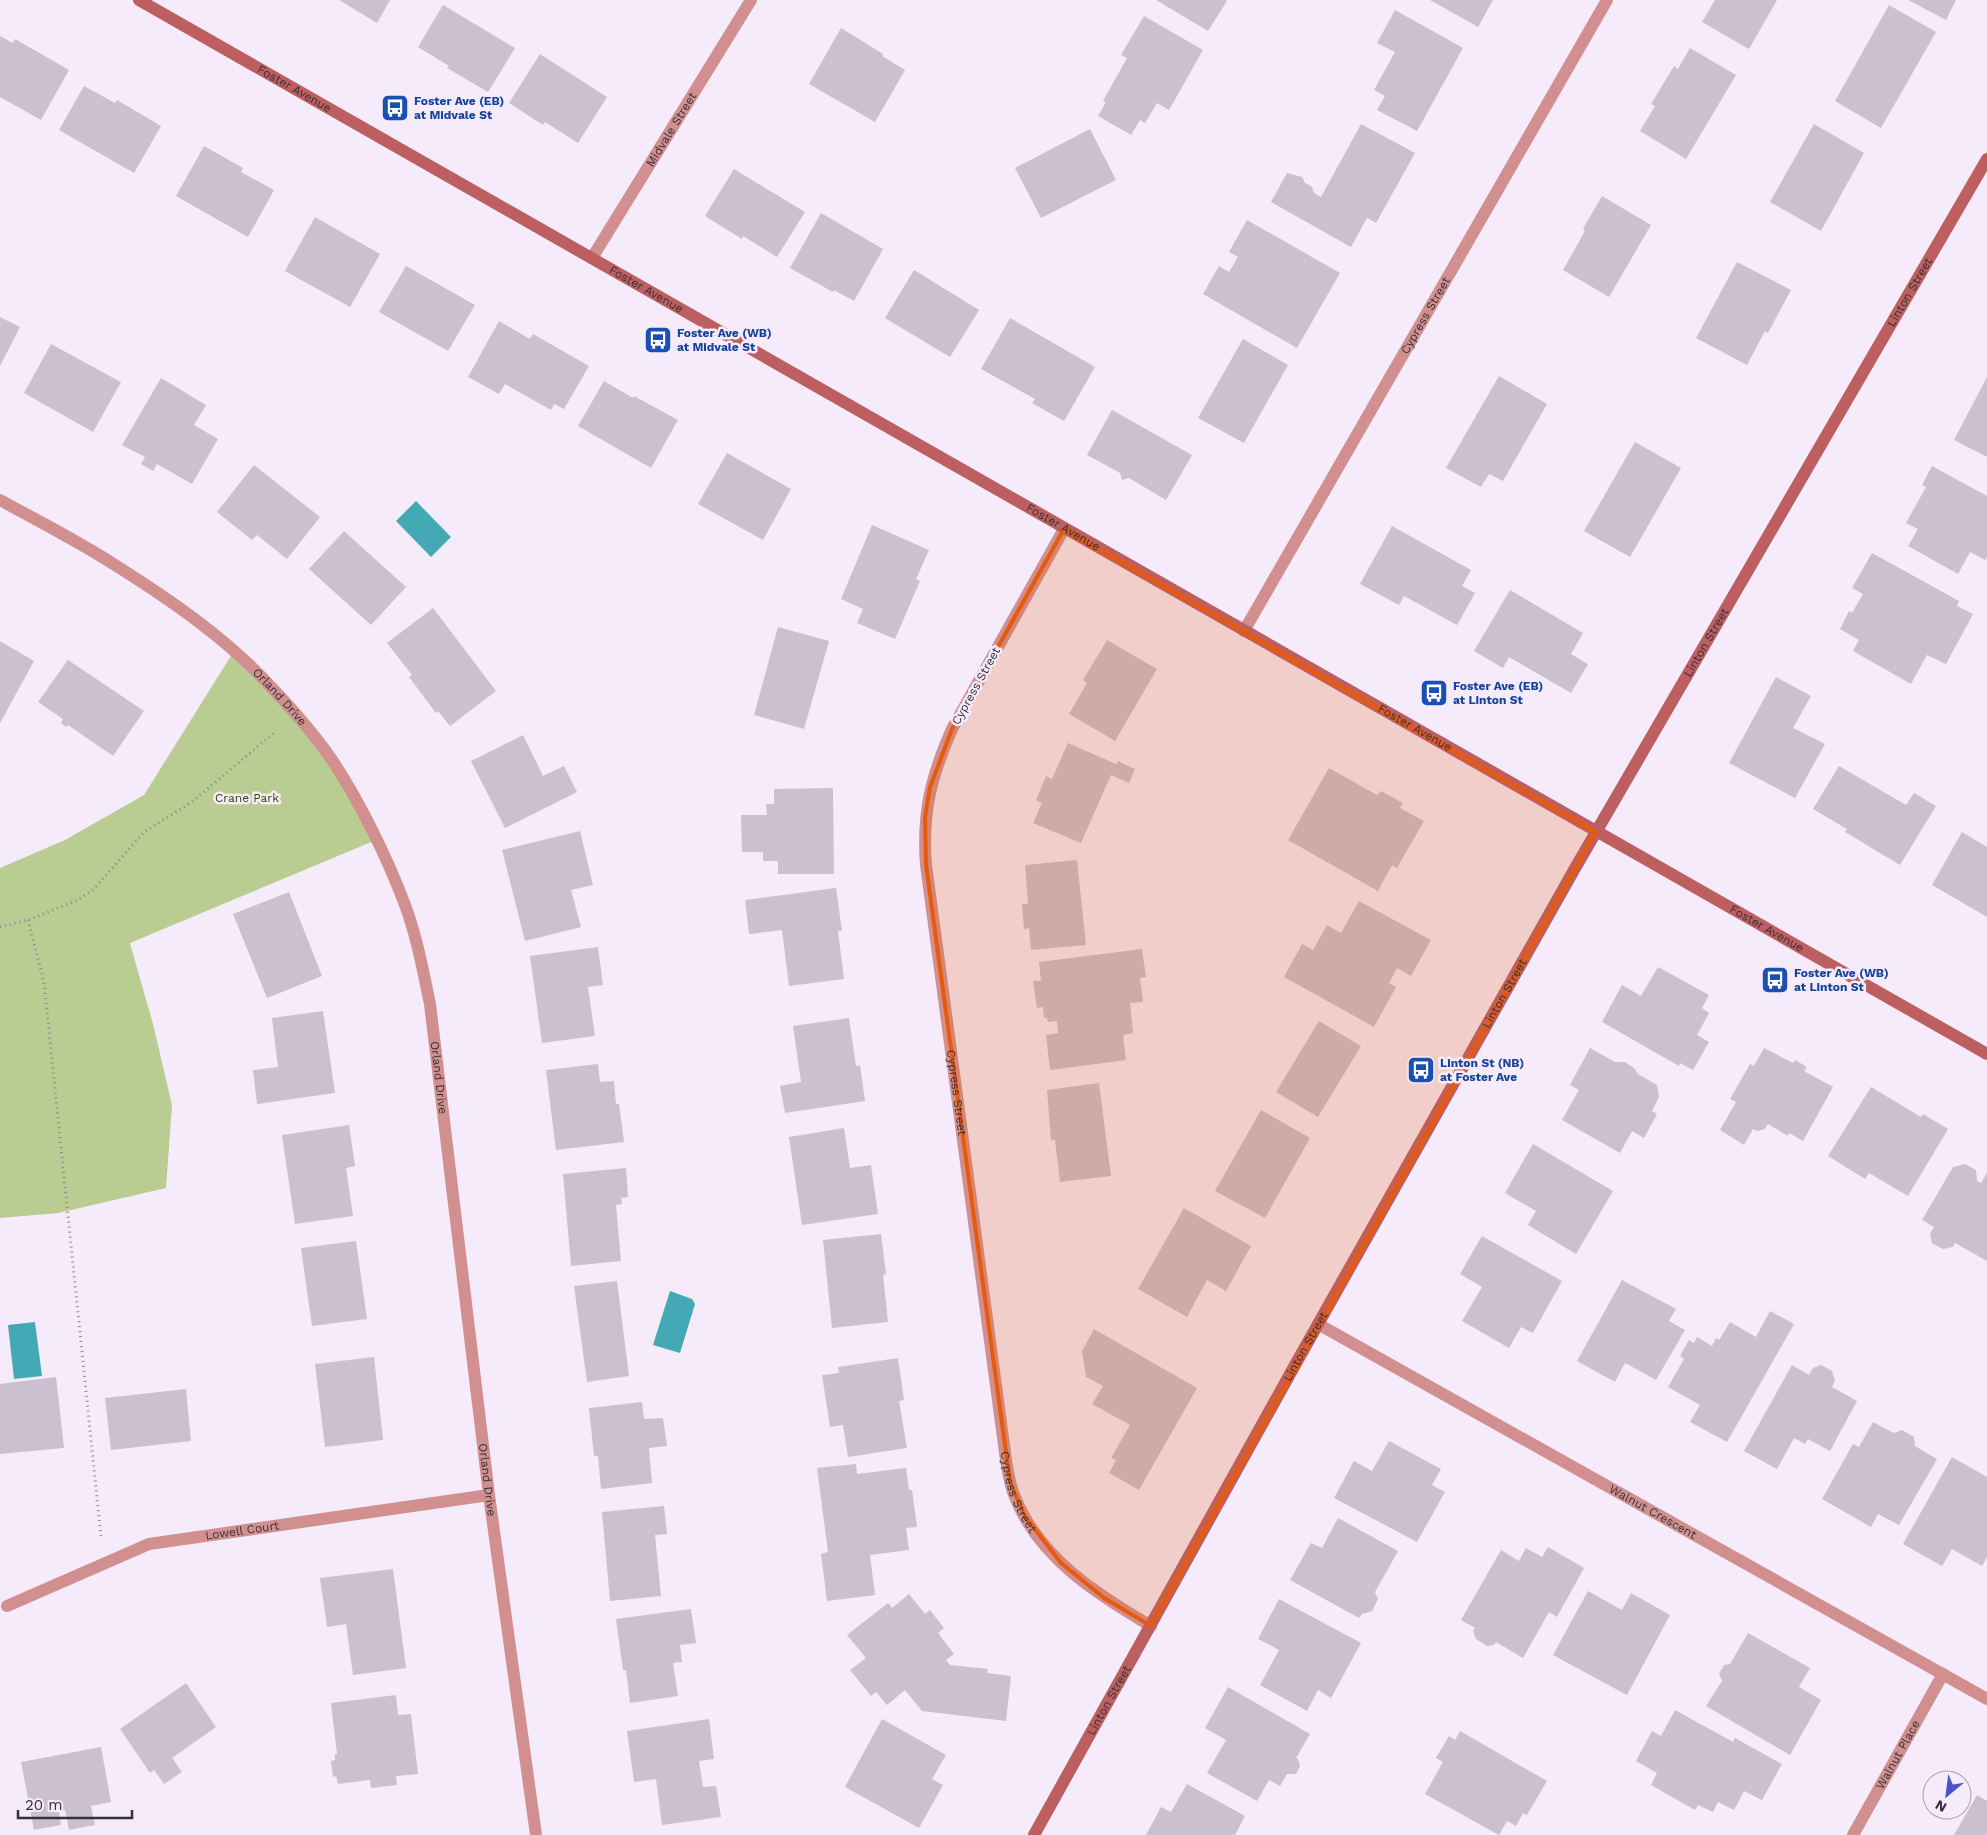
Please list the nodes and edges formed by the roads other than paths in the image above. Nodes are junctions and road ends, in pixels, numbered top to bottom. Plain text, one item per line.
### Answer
1 (139, 0) edge
2 (751, 0) edge
3 (1607, 0) edge
4 (1987, 159) edge
5 (592, 258) junction
6 (0, 500) edge
7 (1064, 529) junction
8 (1244, 631) junction
9 (1596, 832) junction
10 (1987, 1054) edge
11 (1318, 1324) junction
12 (489, 1495) junction
13 (7, 1606) dead end
14 (1151, 1626) junction
15 (1943, 1674) junction
16 (1987, 1699) edge
17 (536, 1835) edge
18 (1034, 1835) edge
19 (1853, 1835) edge

1 - 5 street, Foster Avenue
2 - 5 street, Midvale Street
3 - 8 street, Cypress Street
4 - 9 street, Linton Street
5 - 7 street, Foster Avenue
6 - 12 street, Orland Drive
7 - 8 street, Foster Avenue
7 - 14 street, Cypress Street
8 - 9 street, Foster Avenue
9 - 10 street, Foster Avenue
9 - 11 street, Linton Street
11 - 14 street, Linton Street
11 - 15 street, Walnut Crescent
12 - 13 street, Lowell Court
12 - 17 street, Orland Drive
14 - 18 street, Linton Street
15 - 16 street, Walnut Crescent
15 - 19 street, Walnut Place

